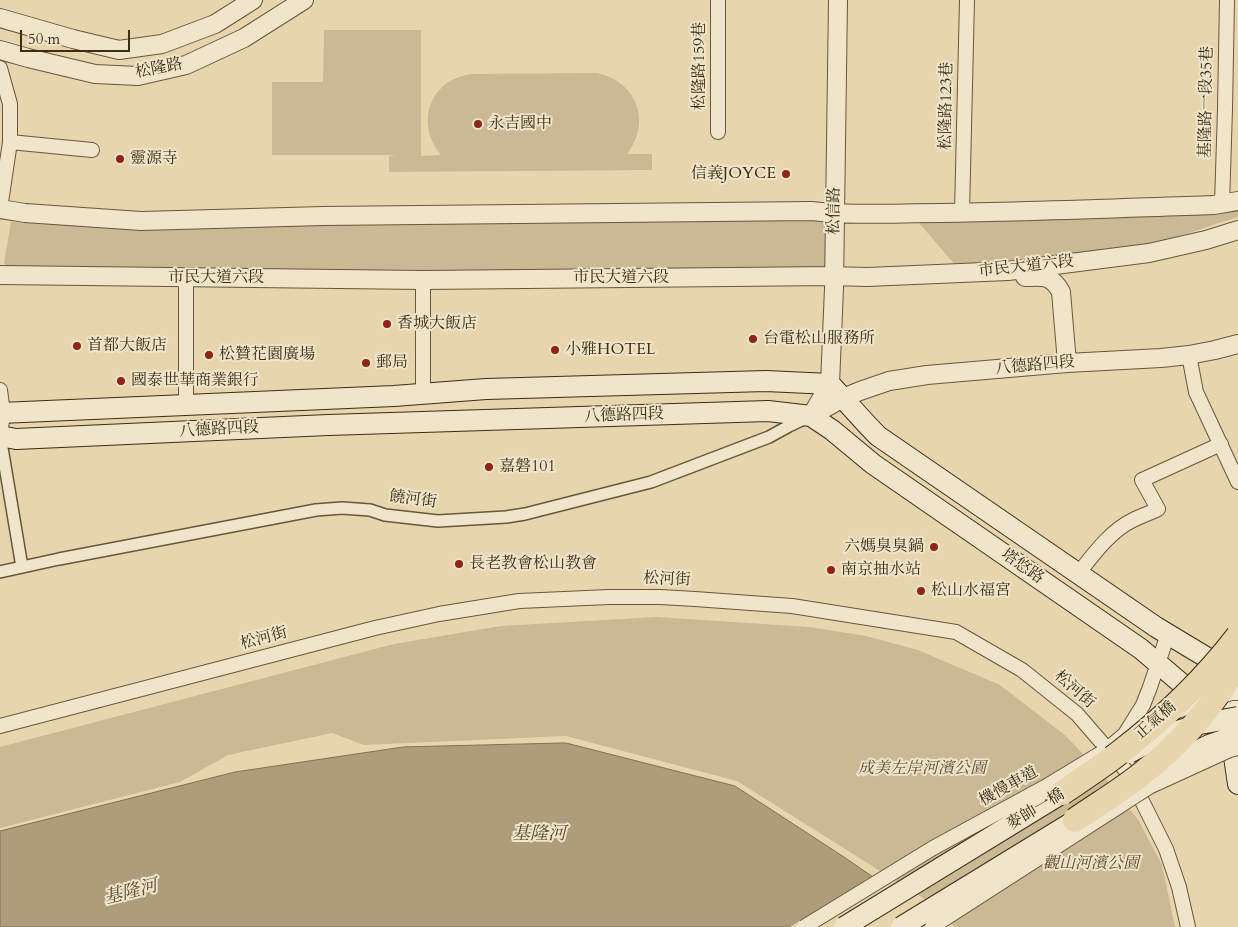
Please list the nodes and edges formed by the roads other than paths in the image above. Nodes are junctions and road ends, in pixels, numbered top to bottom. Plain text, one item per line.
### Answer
1 (253, 0) edge
2 (304, 0) edge
3 (718, 0) edge
4 (838, 0) edge
5 (968, 0) edge
6 (1227, 0) edge
7 (238, 5) edge
8 (0, 18) edge
9 (0, 50) edge
10 (0, 68) edge
11 (718, 132) dead end
12 (10, 142) junction
13 (92, 150) dead end
14 (1230, 203) edge
15 (0, 209) edge
16 (962, 213) junction
17 (835, 214) junction
18 (1238, 230) edge
19 (937, 274) junction
20 (0, 275) edge
21 (833, 276) junction
22 (186, 277) junction
23 (423, 280) junction
24 (1238, 344) edge
25 (1189, 355) junction
26 (1067, 363) junction
27 (0, 390) edge
28 (837, 391) junction
29 (423, 393) junction
30 (186, 404) junction
31 (1, 413) edge
32 (811, 416) junction
33 (0, 436) edge
34 (1221, 444) junction
35 (1238, 482) edge
36 (22, 567) junction
37 (0, 572) edge
38 (1078, 574) junction
39 (1168, 634) junction
40 (1238, 636) edge
41 (1158, 664) junction
42 (1237, 671) edge
43 (1236, 725) edge
44 (0, 726) edge
45 (1238, 748) edge
46 (1108, 749) junction
47 (1238, 784) edge
48 (1062, 793) dead end
49 (1075, 820) dead end
50 (804, 927) edge
51 (844, 927) edge
52 (901, 927) edge
53 (932, 927) edge
54 (1188, 927) edge

1 - 7 street, 松隆路
2 - 9 street, 松隆路
3 - 11 street, 松隆路159巷
4 - 17 street, 松信路
5 - 16 street, 松隆路123巷
6 - 14 street, 基隆路一段35巷
7 - 8 street, 松隆路
10 - 12 street
12 - 13 street
12 - 15 street
14 - 16 street
15 - 17 street
16 - 17 street
17 - 21 street, 松信路
18 - 19 street, 市民大道六段
19 - 21 street, 市民大道六段
19 - 26 street
20 - 22 street, 市民大道六段
21 - 23 street, 市民大道六段
21 - 28 street, 松信路
22 - 23 street, 市民大道六段
22 - 30 street
23 - 29 street
24 - 25 street, 八德路四段
25 - 26 street, 八德路四段
25 - 34 street
26 - 28 street, 八德路四段
27 - 31 street
28 - 29 main road, 八德路四段
28 - 32 street, 八德路四段
28 - 38 main road, 塔悠路
29 - 30 main road, 八德路四段
30 - 31 main road, 八德路四段
31 - 33 street
32 - 33 main road, 八德路四段
32 - 36 street, 饒河街
32 - 41 main road, 塔悠路
33 - 36 street
34 - 35 street
34 - 38 street
36 - 37 street, 饒河街
38 - 39 main road, 塔悠路
39 - 41 street
39 - 42 main road, 塔悠路
40 - 48 highway, 正氣橋, bridge
41 - 43 main road, 塔悠路
41 - 46 street
42 - 43 main road
42 - 49 highway, 正氣橋, bridge
42 - 50 street, 機慢車道, bridge
43 - 47 main road
43 - 51 main road, 麥帥一橋, bridge
43 - 52 main road, 麥帥一橋, bridge
44 - 46 street, 松河街
45 - 53 street, bridge
46 - 54 street, 松河街

